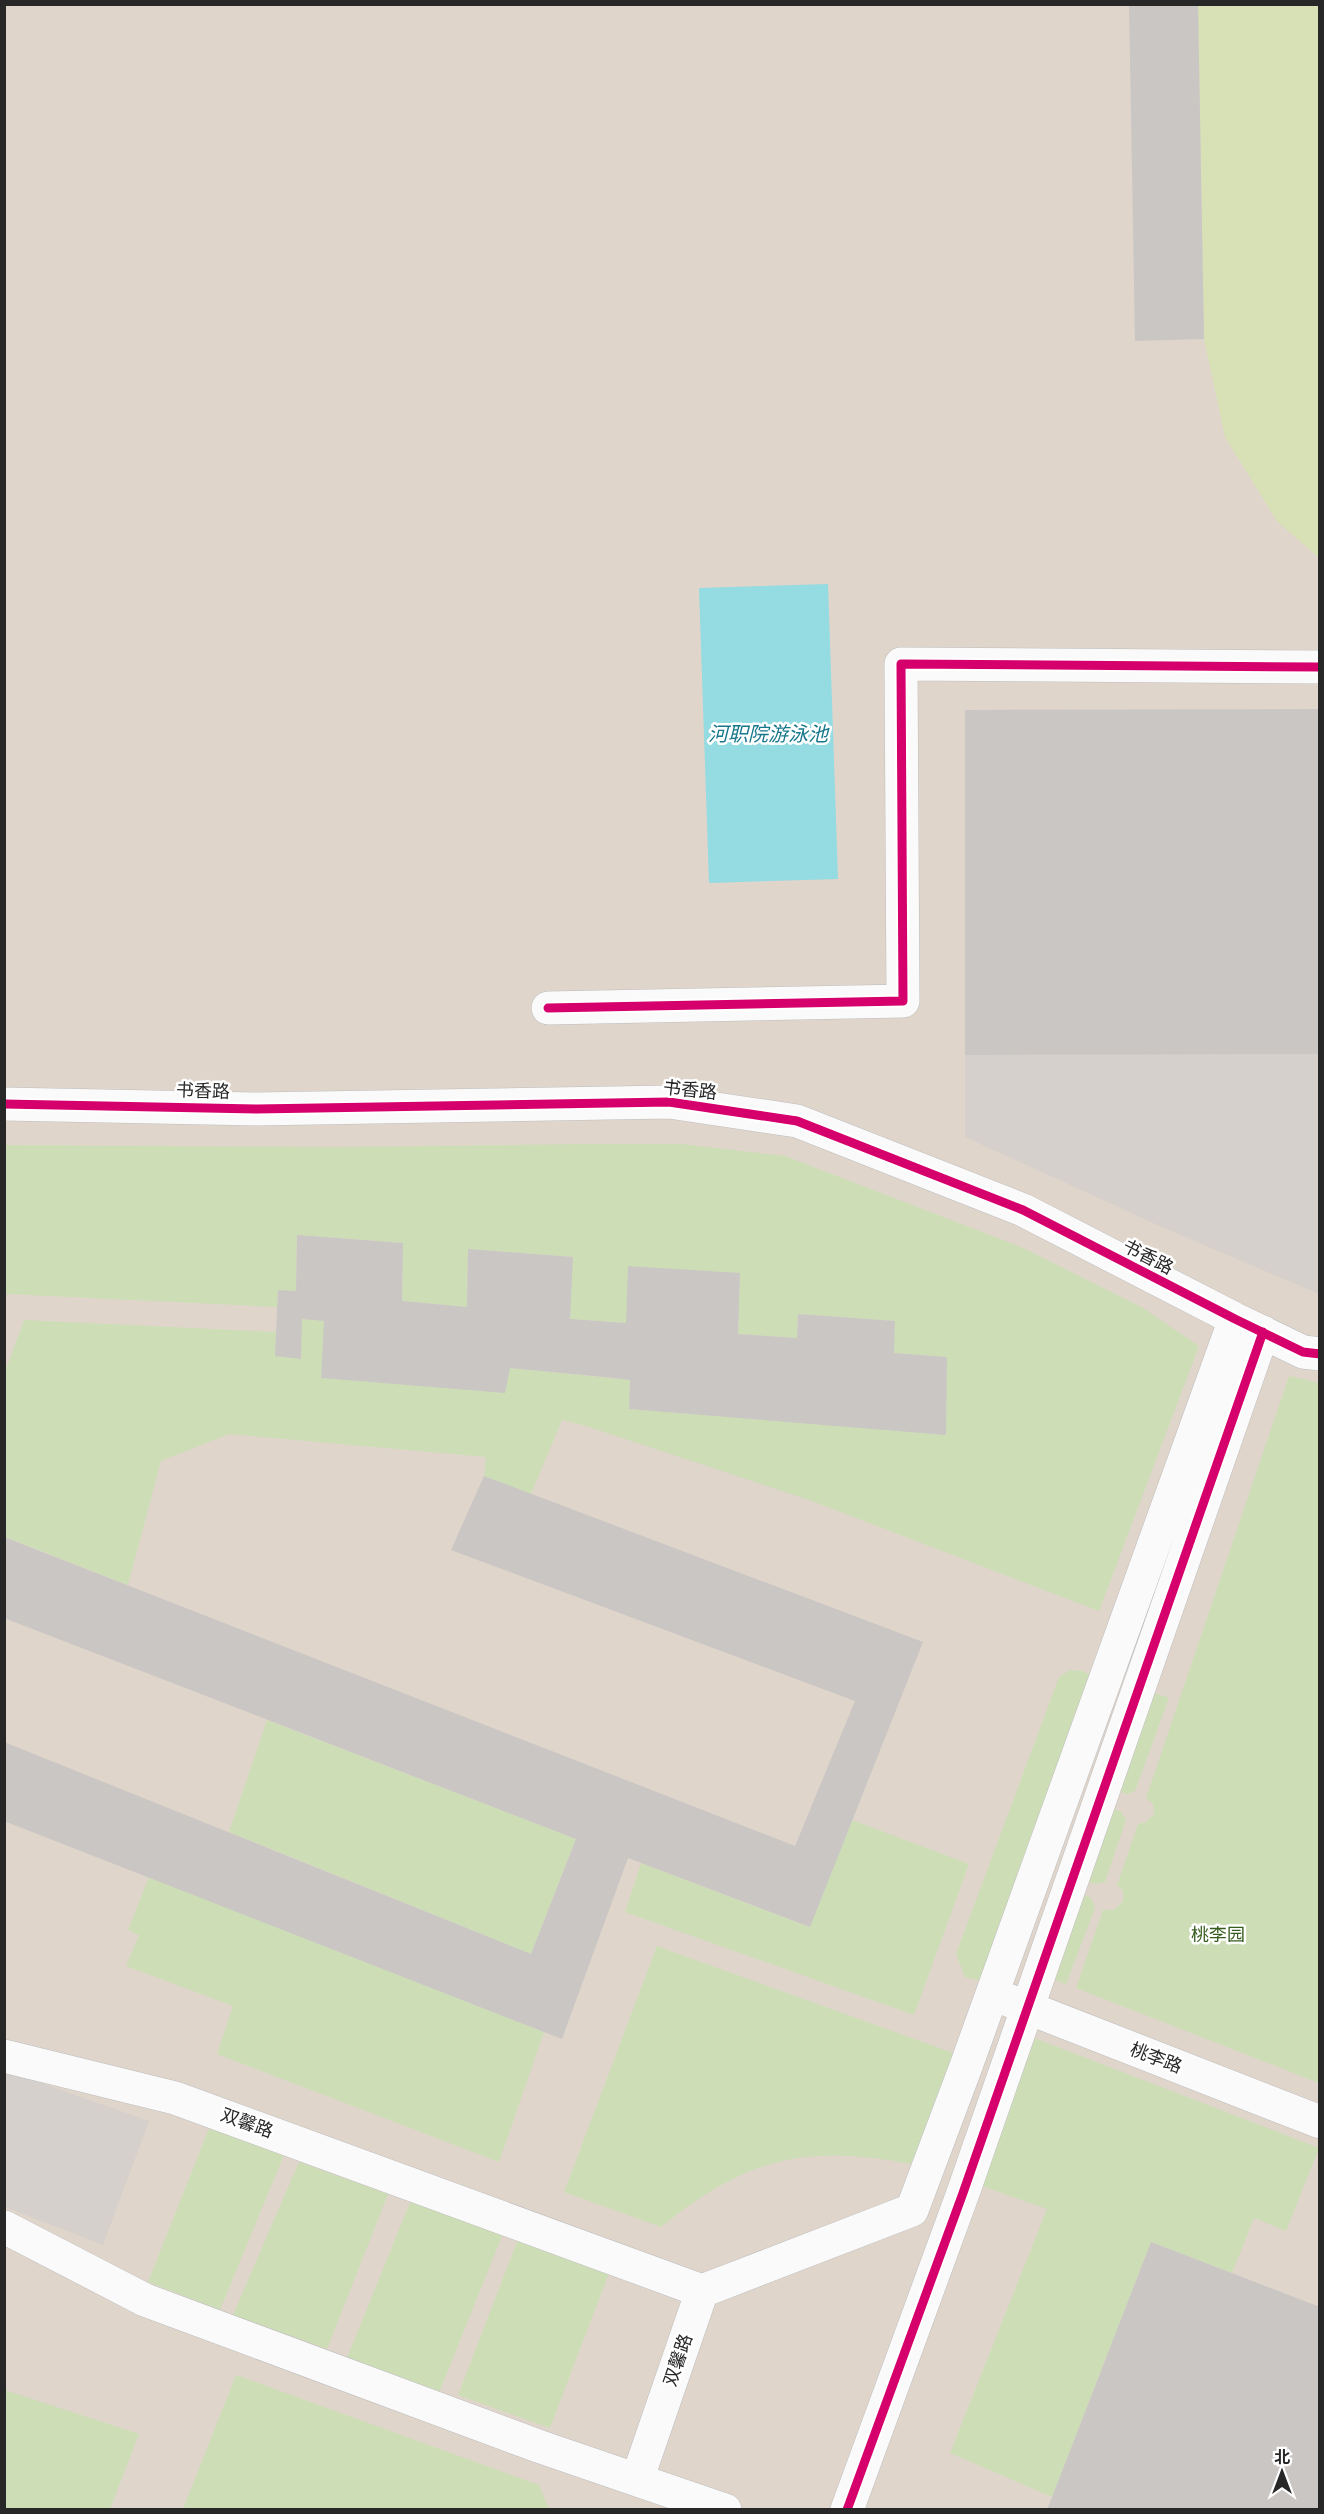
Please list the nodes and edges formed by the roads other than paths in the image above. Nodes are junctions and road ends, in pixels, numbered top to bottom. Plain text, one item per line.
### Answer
1 (1320, 667) edge
2 (548, 1008) dead end
3 (4, 1104) edge
4 (4, 1123) edge
5 (1246, 1332) junction
6 (1320, 1354) edge
7 (1320, 1368) edge
8 (996, 1984) junction
9 (1031, 1998) junction
10 (4, 2056) edge
11 (1320, 2100) edge
12 (1320, 2122) edge
13 (4, 2227) edge
14 (702, 2291) junction
15 (637, 2480) junction
16 (725, 2510) edge
17 (847, 2510) edge

1 - 2 street
3 - 5 street, 书香路
4 - 5 street, 书香路
5 - 6 street, 书香路
5 - 7 street, 书香路
5 - 8 street
5 - 9 street
8 - 9 street, 桃李路
8 - 14 street
9 - 11 street, 桃李路
9 - 12 street, 桃李路
9 - 17 street
10 - 14 street, 双馨路
13 - 15 street
14 - 15 street, 双馨路
15 - 16 street

